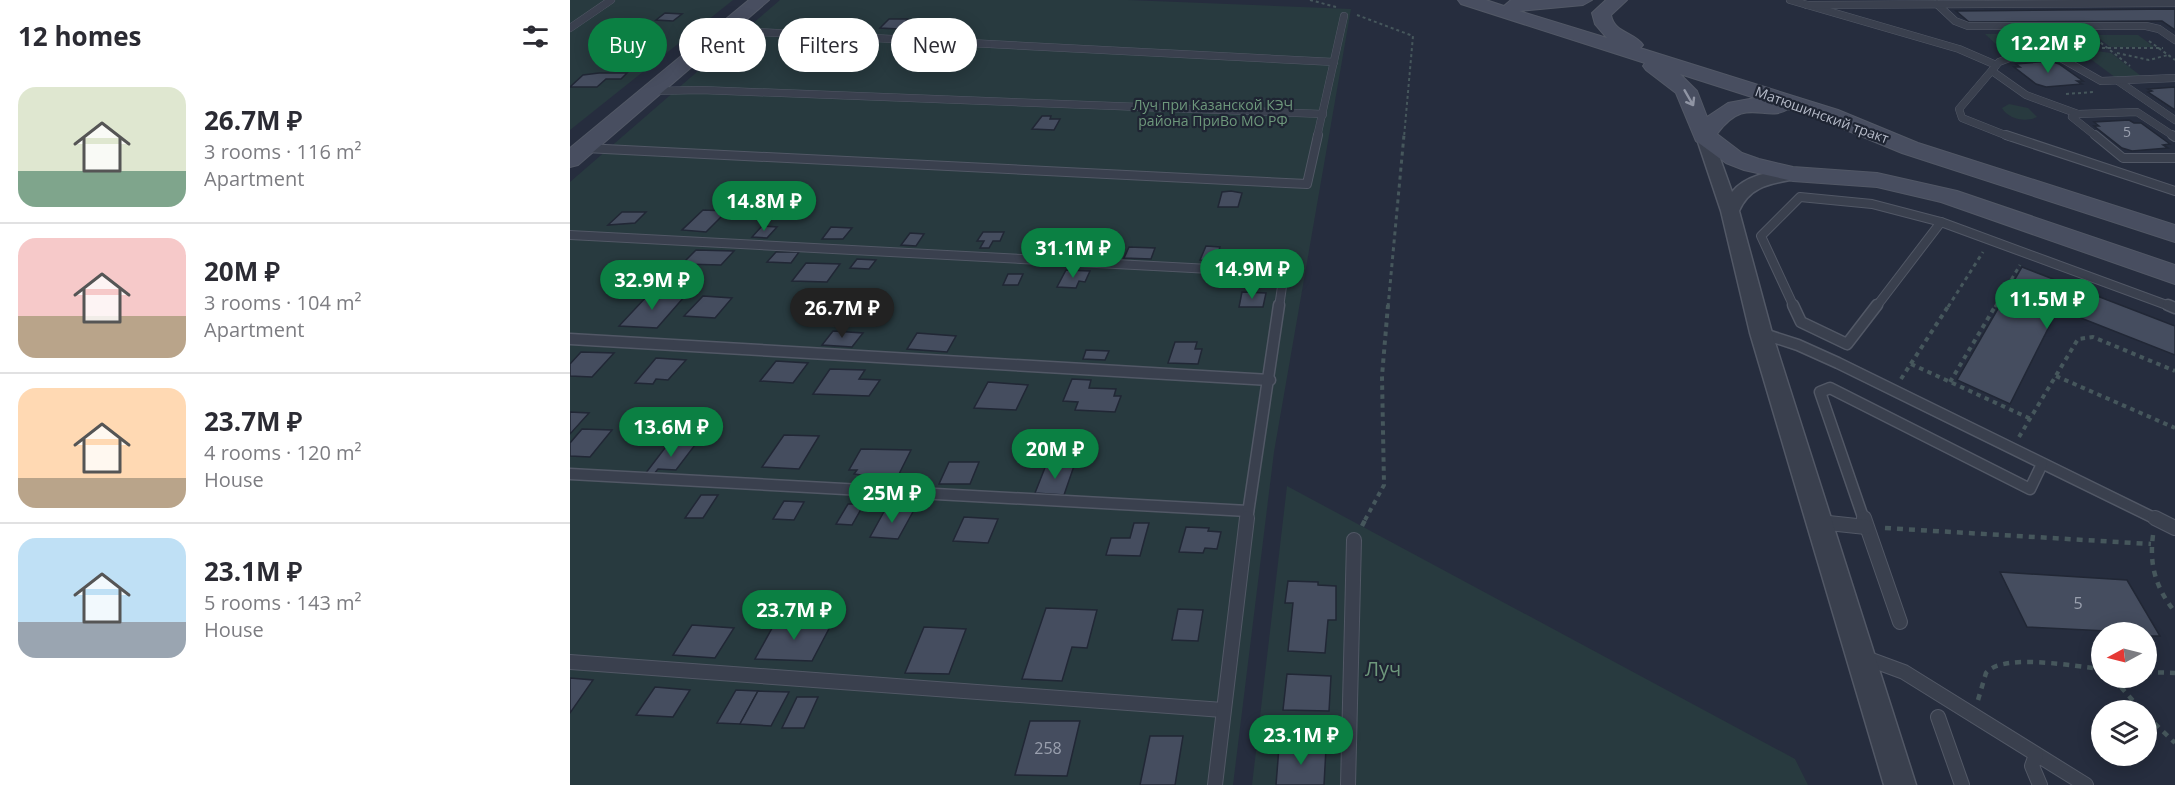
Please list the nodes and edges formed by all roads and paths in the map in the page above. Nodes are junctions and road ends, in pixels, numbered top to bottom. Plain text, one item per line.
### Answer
1 (611, 0) edge
2 (760, 0) edge
3 (1310, 0) edge
4 (1467, 0) edge
5 (1479, 0) edge
6 (1583, 0) edge
7 (1618, 0) edge
8 (1790, 0) edge
9 (2175, 3) edge
10 (1937, 4) junction
11 (1807, 5) junction
12 (1346, 13) junction
13 (739, 18) edge
14 (2080, 26) junction
15 (570, 28) edge
16 (766, 32) edge
17 (2175, 40) edge
18 (1606, 43) junction
19 (2063, 48) dead end
20 (2108, 48) junction
21 (2166, 48) dead end
22 (2114, 53) junction
23 (2168, 55) dead end
24 (1657, 59) junction
25 (1334, 62) junction
26 (679, 68) edge
27 (1994, 68) junction
28 (2175, 78) edge
29 (2147, 79) junction
30 (2118, 81) junction
31 (2132, 90) junction
32 (652, 91) junction
33 (2029, 96) junction
34 (1323, 114) junction
35 (2078, 114) junction
36 (1830, 115) junction
37 (2175, 121) edge
38 (2157, 124) junction
39 (1704, 136) junction
40 (2175, 137) edge
41 (577, 154) edge
42 (2175, 158) edge
43 (2135, 160) junction
44 (1793, 174) junction
45 (2128, 176) junction
46 (2175, 191) edge
47 (1730, 211) junction
48 (1941, 222) junction
49 (2175, 234) edge
50 (570, 235) edge
51 (1991, 239) junction
52 (2020, 264) dead end
53 (2175, 275) edge
54 (2175, 308) edge
55 (1761, 333) junction
56 (570, 339) edge
57 (1847, 344) junction
58 (1838, 363) junction
59 (1911, 364) junction
60 (2175, 371) edge
61 (2056, 376) junction
62 (1269, 380) junction
63 (1950, 382) junction
64 (1894, 390) junction
65 (2031, 419) junction
66 (2175, 428) edge
67 (2012, 449) junction
68 (2042, 464) junction
69 (570, 474) edge
70 (1248, 511) junction
71 (2156, 519) junction
72 (1819, 522) junction
73 (1866, 526) junction
74 (2175, 528) edge
75 (1354, 540) joint
76 (2151, 544) junction
77 (2175, 612) edge
78 (1900, 622) dead end
79 (1860, 656) junction
80 (570, 662) edge
81 (2091, 668) edge
82 (2157, 672) edge
83 (2175, 673) edge
84 (2122, 688) edge
85 (2132, 700) edge
86 (1223, 710) junction
87 (1974, 715) junction
88 (1938, 717) dead end
89 (2157, 726) edge
90 (2175, 743) edge
91 (2036, 755) junction
92 (1215, 785) edge
93 (1348, 785) edge
94 (1900, 785) edge
95 (1962, 785) edge
96 (2040, 785) edge
97 (2086, 785) edge

1 - 15 lane
2 - 13 street
3 - 12 path
4 - 18 street, Матюшинский тракт
5 - 6 street
7 - 24 street
8 - 11 lane
9 - 10 lane
10 - 11 lane
10 - 14 lane
11 - 27 lane
12 - 25 lane
12 - 75 path
14 - 17 lane
14 - 20 path
16 - 25 lane
18 - 24 street, Матюшинский тракт
18 -> 39 street
19 - 20 path
20 - 21 path
20 - 22 path
22 - 23 path
22 - 29 path
24 - 36 street, Матюшинский тракт
25 - 34 lane
26 - 32 street
27 - 30 lane
27 - 33 lane
27 - 45 lane
28 - 29 lane
29 - 30 lane
30 - 31 lane
31 - 33 path
31 - 37 lane
32 - 34 lane
32 - 41 street
33 - 35 lane
34 - 41 lane
35 - 38 lane
35 - 43 lane
36 - 39 street
36 - 49 street, Матюшинский тракт
37 - 38 lane
38 - 40 lane
39 - 44 street
39 - 47 street
42 - 43 lane
43 - 45 lane
44 - 47 street
44 - 53 street
45 - 46 lane
47 - 55 street
48 - 51 lane
48 - 57 lane
48 - 57 lane
50 - 62 lane
51 - 54 lane
51 - 59 path
52 - 63 path
55 - 58 lane
55 - 72 street
56 - 62 lane
57 - 58 lane
58 - 64 lane
59 - 63 path
59 - 64 path
60 - 61 path
61 - 65 path
61 - 66 path
62 - 70 lane
63 - 65 path
64 - 67 lane
65 - 67 path
67 - 68 lane
68 - 71 lane
68 - 73 lane
69 - 70 lane
70 - 86 lane
71 - 74 lane
71 - 76 path
72 - 73 lane
72 - 79 street
73 - 76 path
73 - 78 lane
75 - 93 lane
76 - 77 path
79 - 87 lane
79 - 94 street
80 - 86 lane
81 - 87 path
82 - 83 path
84 - 85 path
86 - 92 lane
87 - 91 lane
88 - 95 lane
89 - 90 path
91 - 96 lane
91 - 97 lane

